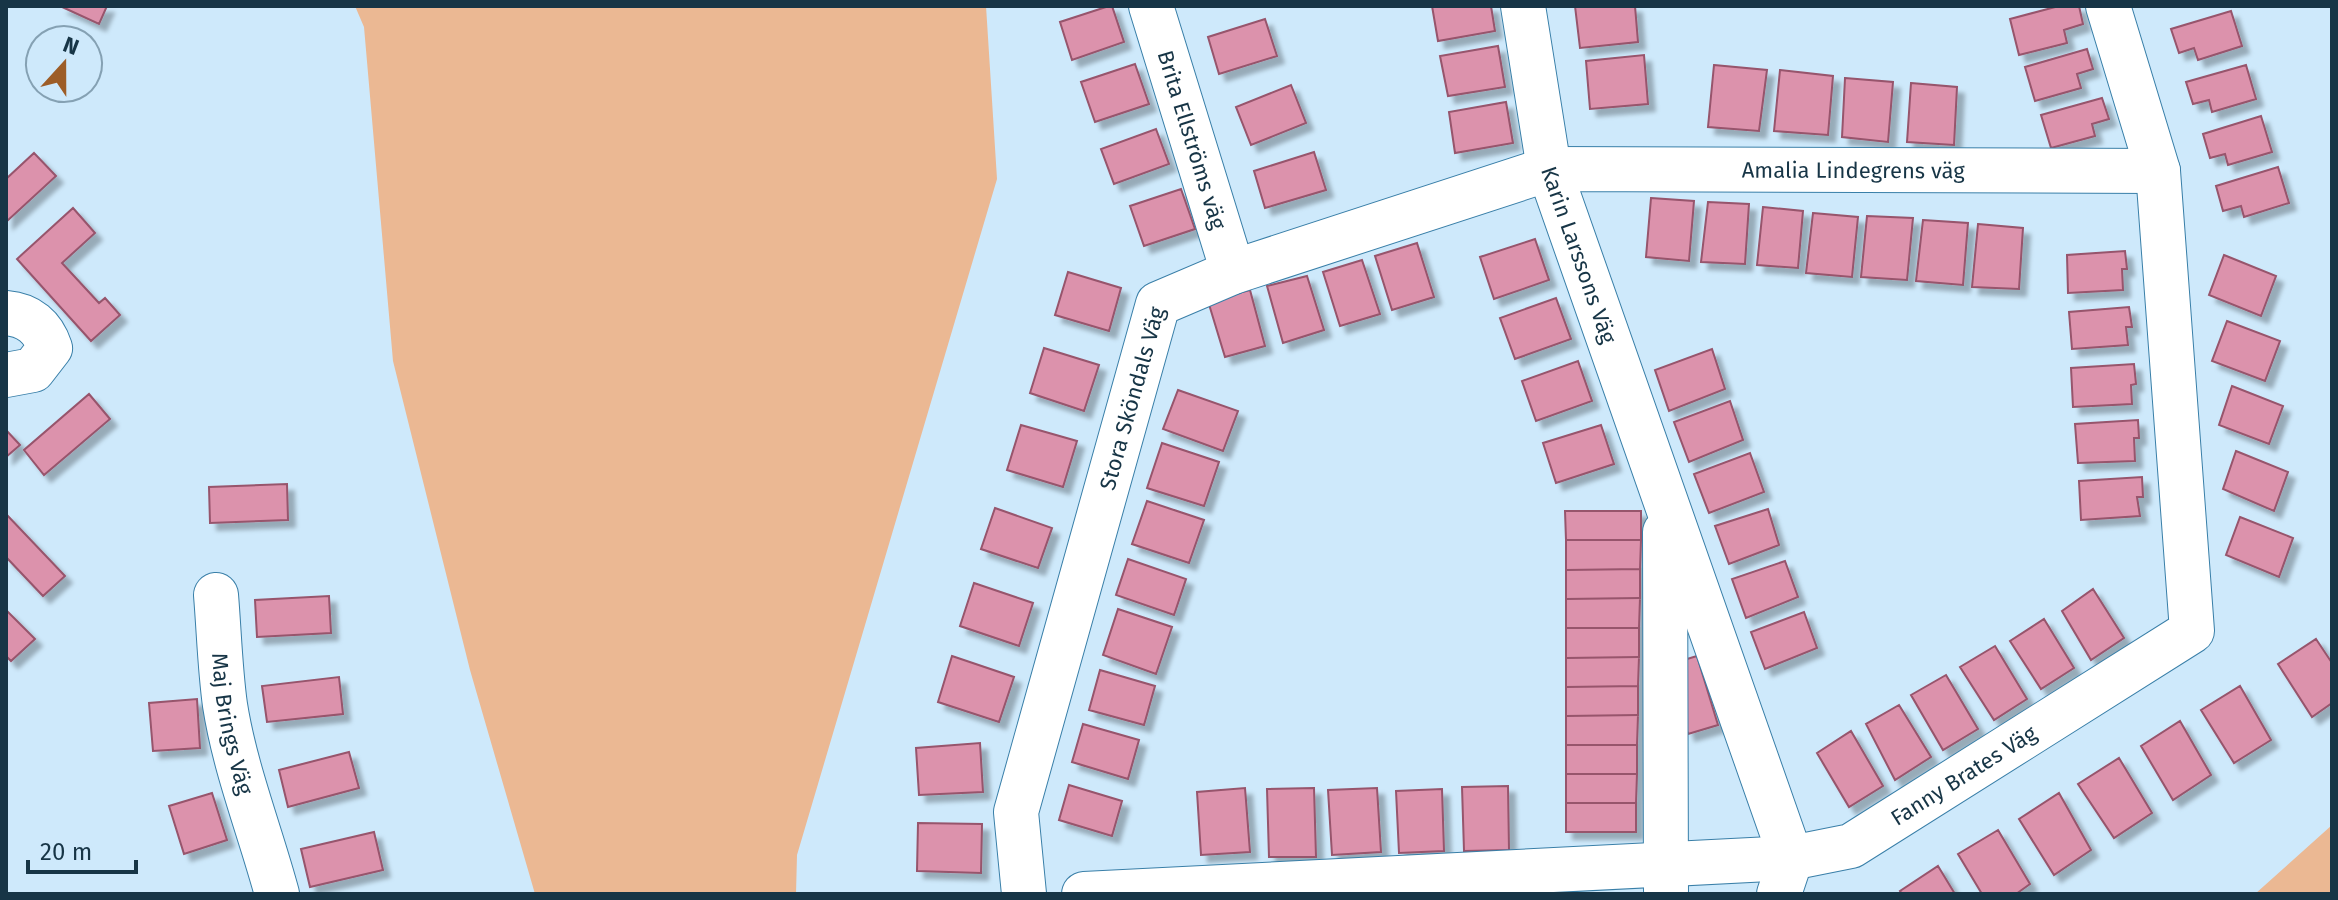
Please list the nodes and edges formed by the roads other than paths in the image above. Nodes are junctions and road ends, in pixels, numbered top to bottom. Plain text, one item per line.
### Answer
1 (1151, 6) edge
2 (1523, 6) edge
3 (2108, 6) edge
4 (1549, 169) junction
5 (2158, 171) junction
6 (1233, 272) junction
7 (6, 313) edge
8 (6, 375) edge
9 (1665, 498) junction
10 (216, 595) dead end
11 (1785, 876) edge
12 (1666, 879) edge
13 (277, 894) edge
14 (1024, 894) edge
15 (1084, 894) edge

1 - 6 street, Brita Ellströms väg
2 - 4 street, Karin Larssons Väg
3 - 5 street, Fanny Brates Väg
4 - 5 street, Amalia Lindegrens väg
4 - 6 street, Stora Sköndals Väg
4 - 9 street, Karin Larssons Väg
5 - 11 street, Fanny Brates Väg
6 - 14 street, Stora Sköndals Väg
7 - 8 street
9 - 11 street, Karin Larssons Väg
9 - 12 street, Karin Larssons Väg
10 - 13 street, Maj Brings Väg
11 - 12 street, Fanny Brates Väg
12 - 15 street, Fanny Brates Väg

